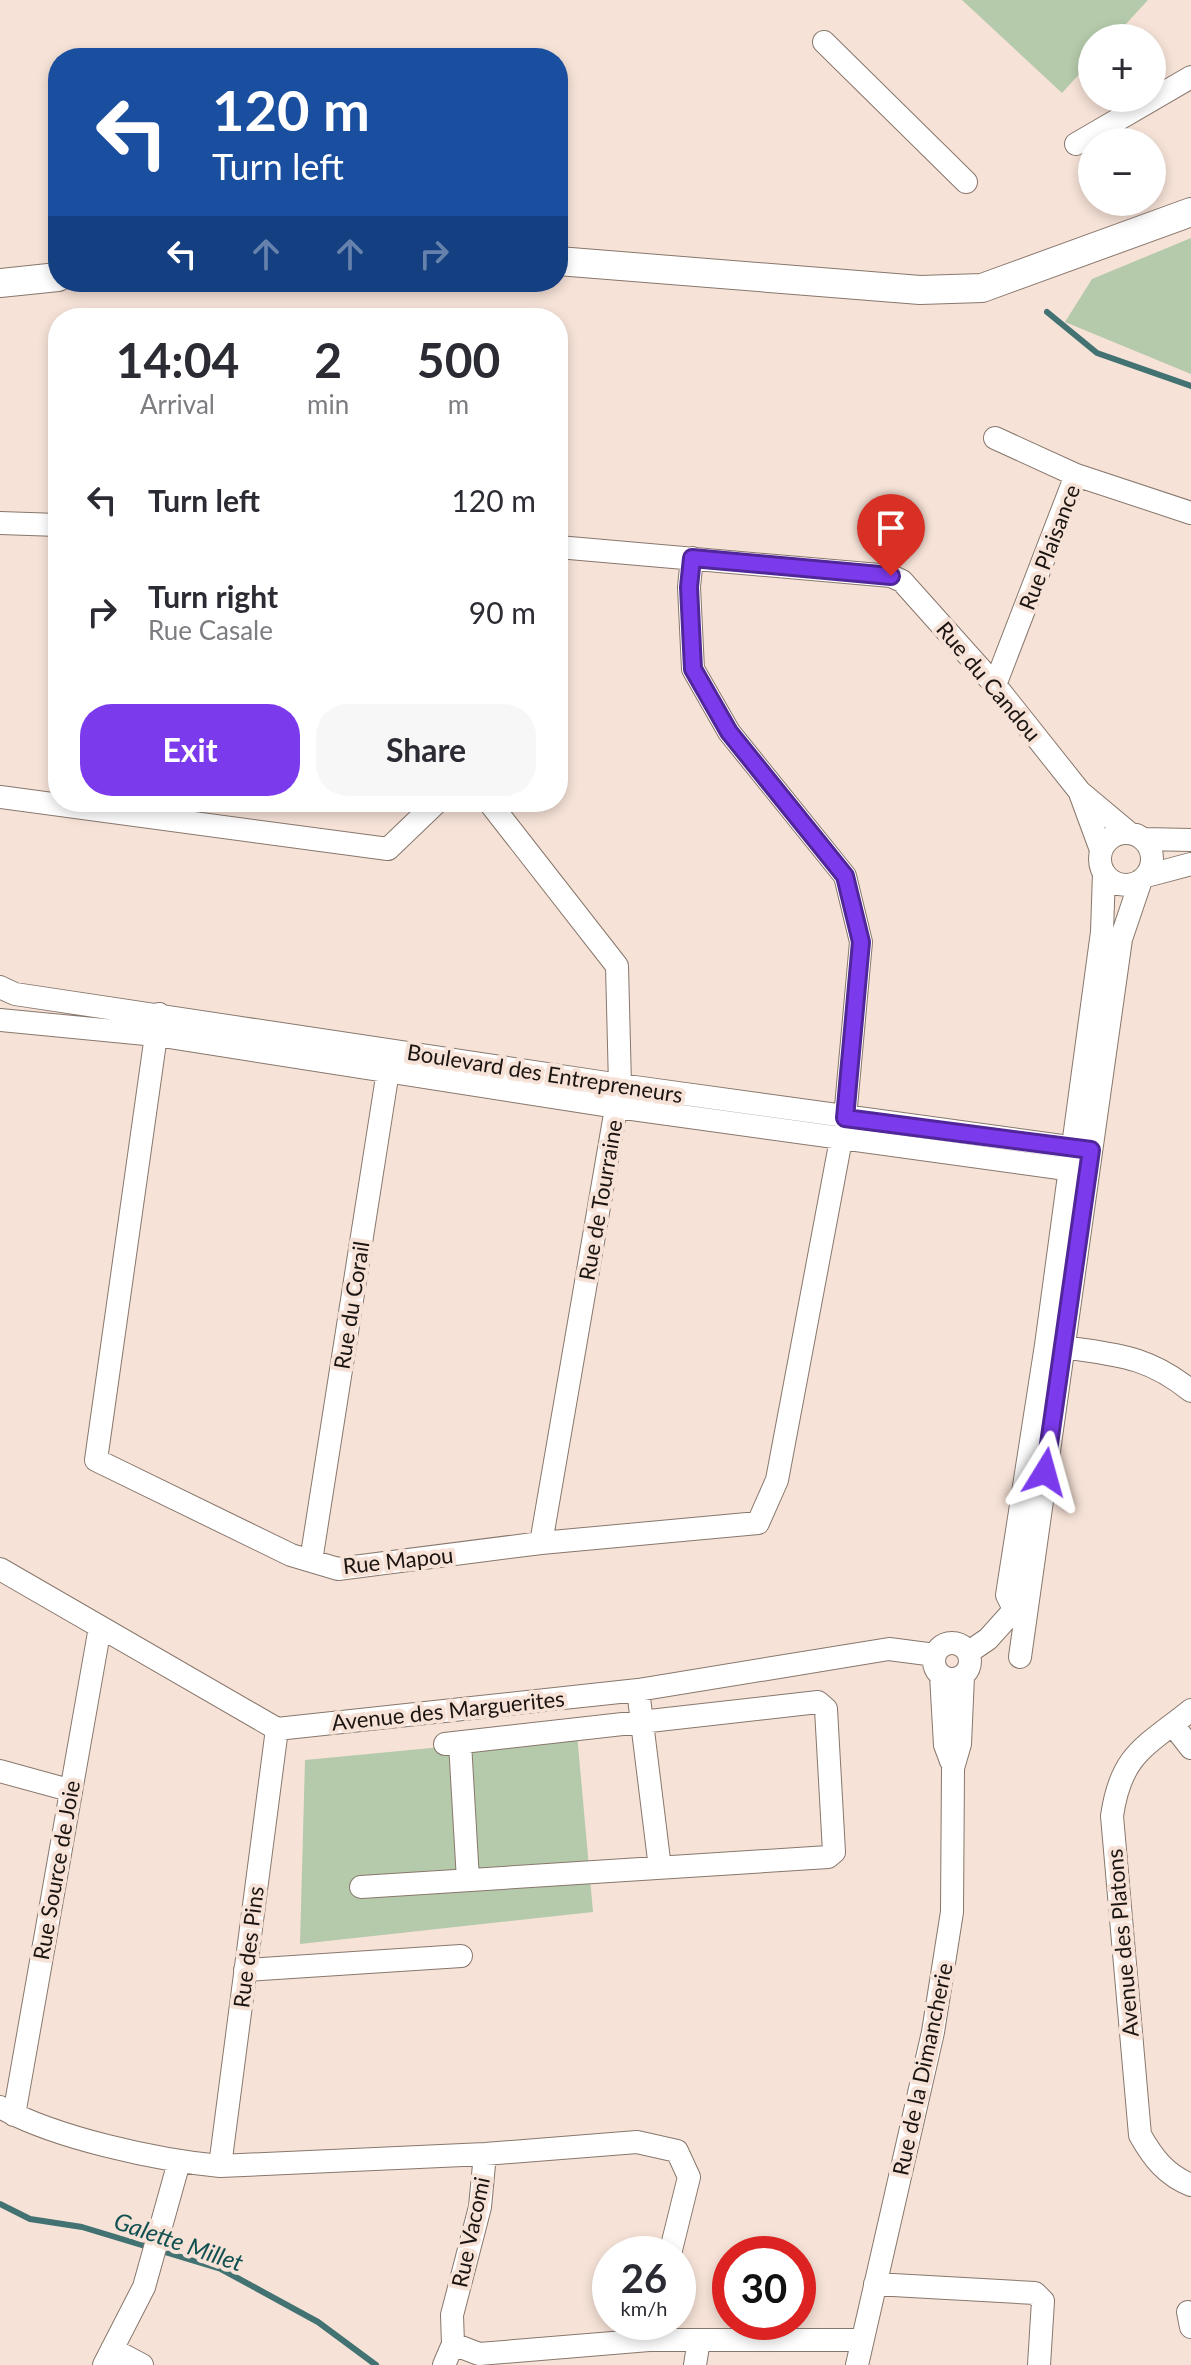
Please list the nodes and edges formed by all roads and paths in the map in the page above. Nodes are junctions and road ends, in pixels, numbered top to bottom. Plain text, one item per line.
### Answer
1 (824, 42) dead end
2 (1191, 77) edge
3 (1076, 144) dead end
4 (966, 182) dead end
5 (1191, 212) edge
6 (568, 262) edge
7 (48, 278) edge
8 (0, 283) edge
9 (995, 438) dead end
10 (1076, 475) junction
11 (1191, 513) edge
12 (0, 523) edge
13 (48, 525) edge
14 (568, 548) edge
15 (692, 558) junction
16 (995, 685) junction
17 (1080, 792) junction
18 (0, 797) edge
19 (48, 803) edge
20 (112, 812) edge
21 (427, 812) edge
22 (497, 812) edge
23 (1136, 836) junction
24 (1191, 840) edge
25 (1103, 861) junction
26 (1191, 864) edge
27 (1144, 878) junction
28 (0, 987) edge
29 (0, 1020) edge
30 (158, 1025) junction
31 (390, 1059) junction
32 (618, 1096) junction
33 (843, 1128) junction
34 (1080, 1160) junction
35 (1054, 1346) junction
36 (1191, 1391) edge
37 (541, 1543) junction
38 (311, 1561) junction
39 (0, 1569) edge
40 (1020, 1602) junction
41 (100, 1627) junction
42 (969, 1652) junction
43 (1020, 1657) dead end
44 (946, 1669) junction
45 (638, 1690) junction
46 (1191, 1710) edge
47 (642, 1722) junction
48 (1173, 1725) junction
49 (277, 1729) junction
50 (1191, 1748) edge
51 (0, 1771) edge
52 (69, 1790) junction
53 (660, 1868) junction
54 (468, 1880) junction
55 (361, 1887) dead end
56 (461, 1956) dead end
57 (245, 1970) junction
58 (7, 2111) edge
59 (485, 2154) junction
60 (179, 2162) junction
61 (220, 2166) junction
62 (1191, 2185) edge
63 (674, 2236) edge
64 (875, 2284) junction
65 (592, 2339) edge
66 (696, 2339) edge
67 (699, 2340) junction
68 (862, 2340) junction
69 (448, 2355) edge
70 (108, 2357) edge
71 (142, 2365) edge
72 (695, 2365) edge
73 (857, 2365) edge
74 (1039, 2365) edge

1 - 4 street
2 - 3 street
5 - 6 main road
7 - 8 main road
9 - 10 street
10 - 11 street, Rue Plaisance
10 - 16 street, Rue Plaisance
12 - 13 street
14 - 15 street, Rue du Candou
15 - 16 street, Rue du Candou
15 - 33 street
16 - 17 street, Rue du Candou
17 - 23 street, Rue du Candou
17 - 25 street, Rue du Candou
18 - 19 street
20 - 21 street
22 - 32 street, Rue de Tourraine
23 - 24 street
23 - 25 street
23 - 27 street
25 - 27 street
25 - 34 street
26 - 27 street
27 - 34 street
28 - 30 street, Boulevard des Entrepreneurs
29 - 30 street, Boulevard des Entrepreneurs
30 - 31 street, Boulevard des Entrepreneurs
30 - 38 street, Rue Mapou
31 - 32 street, Boulevard des Entrepreneurs
31 - 38 street, Rue du Corail
32 - 33 street, Boulevard des Entrepreneurs
32 - 37 street, Rue de Tourraine
33 - 34 street, Boulevard des Entrepreneurs
33 - 37 street, Rue Mapou
34 - 35 street
35 - 36 street
35 - 40 street
37 - 38 street, Rue Mapou
39 - 41 street
40 - 42 street
40 - 43 street
41 - 49 street
41 - 52 street, Rue Source de Joie
42 - 44 street
42 - 44 street, Avenue des Marguerites
44 - 45 street, Avenue des Marguerites
44 - 64 street, Rue de la Dimancherie
45 - 47 street
45 - 49 street, Avenue des Marguerites
46 - 48 street, Avenue des Platons
47 - 53 street
47 - 53 street
47 - 54 street
48 - 50 street
48 - 62 street, Avenue des Platons
49 - 57 street, Rue des Pins
51 - 52 street
52 - 58 street, Rue Source de Joie
53 - 54 street
54 - 55 street
56 - 57 street
57 - 61 street, Rue des Pins
58 - 60 street, Rue Vacomi
59 - 61 street, Rue Vacomi
59 - 63 street
59 - 69 street, Rue Vacomi
60 - 61 street, Rue Vacomi
60 - 70 street
64 - 68 street, Rue de la Dimancherie
64 - 74 street
65 - 69 street, Rue Vacomi
66 - 67 street, Rue Vacomi
67 - 68 street, Rue Vacomi
67 - 72 street
68 - 73 street, Rue de la Dimancherie
70 - 71 street

